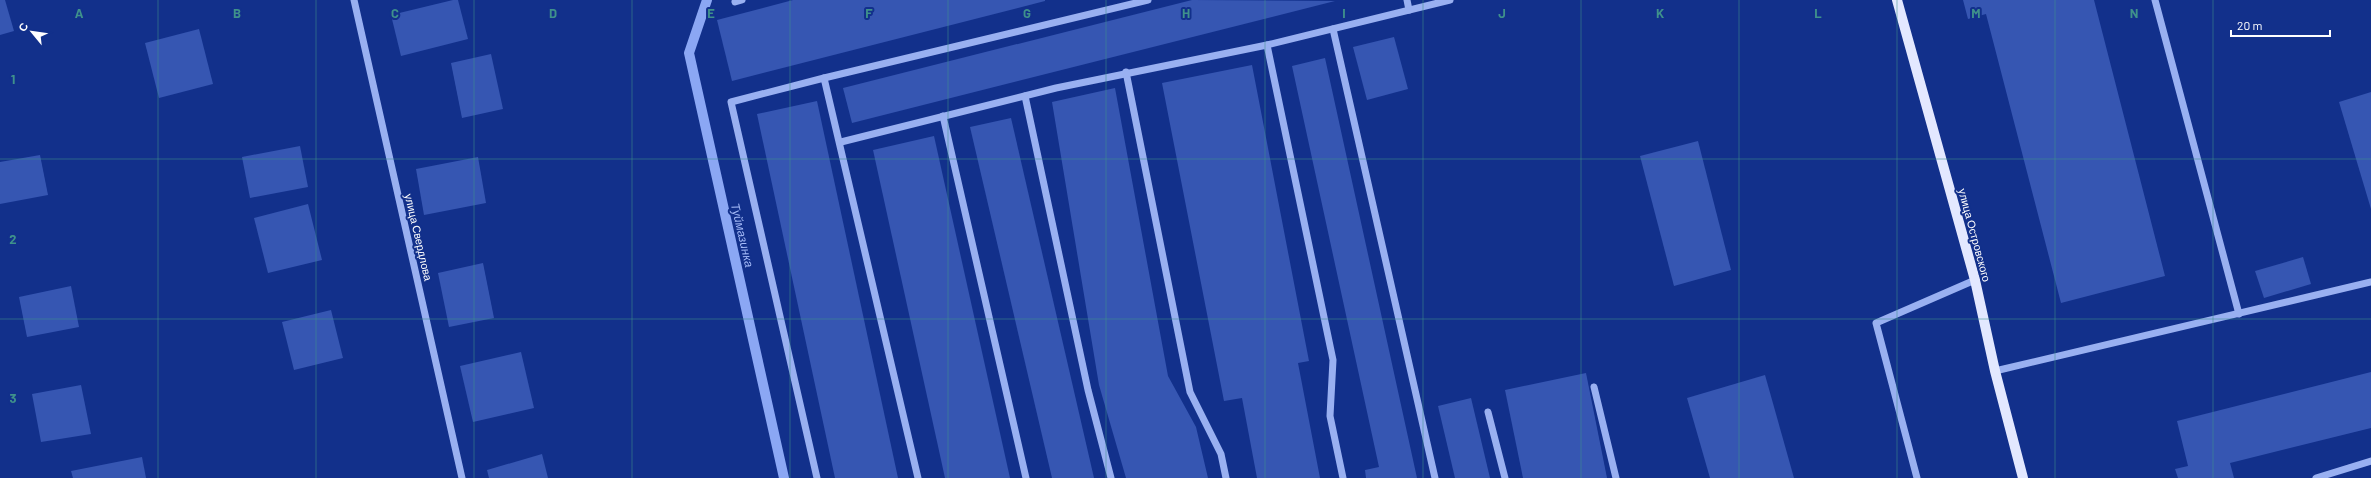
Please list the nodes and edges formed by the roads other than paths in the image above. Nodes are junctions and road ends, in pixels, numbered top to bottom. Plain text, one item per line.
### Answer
1 (354, 0) edge
2 (1148, 0) edge
3 (1407, 0) edge
4 (1450, 0) edge
5 (1897, 0) edge
6 (2155, 0) edge
7 (1410, 10) junction
8 (1333, 29) junction
9 (1267, 45) junction
10 (1126, 72) junction
11 (824, 78) junction
12 (1025, 96) junction
13 (943, 116) junction
14 (841, 142) junction
15 (1975, 280) junction
16 (2371, 282) edge
17 (2239, 314) junction
18 (1995, 371) junction
19 (1594, 387) dead end
20 (1488, 412) dead end
21 (2371, 461) edge
22 (462, 478) edge
23 (817, 478) edge
24 (918, 478) edge
25 (1026, 478) edge
26 (1111, 478) edge
27 (1226, 478) edge
28 (1343, 478) edge
29 (1435, 478) edge
30 (1505, 478) edge
31 (1616, 478) edge
32 (1917, 478) edge
33 (2024, 478) edge
34 (2316, 478) edge

1 - 22 street, улица Свердлова
2 - 11 street
3 - 7 street
4 - 7 street
5 - 15 main road, улица Островского
6 - 17 street
7 - 8 street
8 - 9 street
8 - 29 street
9 - 10 street
9 - 28 street
10 - 12 street
10 - 27 street
11 - 14 street
11 - 23 street
12 - 13 street
12 - 26 street
13 - 14 street
13 - 25 street
14 - 24 street
15 - 18 main road, улица Островского
15 - 32 street
16 - 17 street
17 - 18 street
18 - 33 main road, улица Островского
19 - 31 street
20 - 30 street
21 - 34 street

